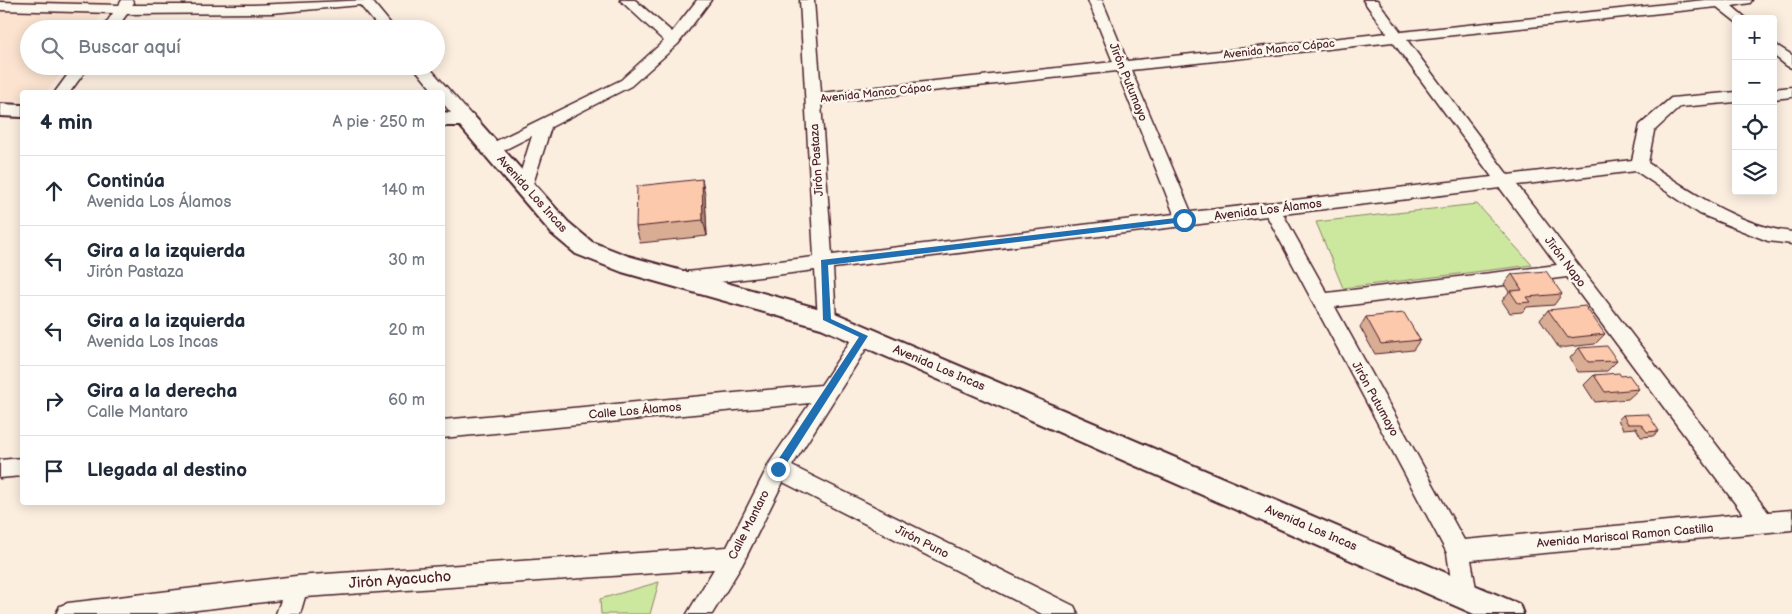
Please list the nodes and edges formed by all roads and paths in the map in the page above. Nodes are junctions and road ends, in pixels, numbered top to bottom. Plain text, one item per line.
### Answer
1 (363, 0) edge
2 (704, 0) edge
3 (807, 0) edge
4 (1095, 0) edge
5 (1370, 0) edge
6 (1745, 0) edge
7 (1719, 1) edge
8 (635, 2) edge
9 (126, 5) edge
10 (0, 6) edge
11 (1735, 15) edge
12 (115, 20) edge
13 (380, 20) edge
14 (1397, 36) junction
15 (673, 41) junction
16 (1777, 50) edge
17 (1792, 63) edge
18 (1121, 66) junction
19 (75, 75) edge
20 (428, 75) edge
21 (64, 90) edge
22 (440, 90) edge
23 (1792, 92) edge
24 (1777, 94) edge
25 (445, 95) edge
26 (1732, 97) edge
27 (813, 99) junction
28 (0, 110) edge
29 (20, 111) edge
30 (445, 119) edge
31 (466, 120) junction
32 (544, 125) junction
33 (492, 150) junction
34 (1639, 165) junction
35 (1504, 181) junction
36 (524, 187) junction
37 (1272, 209) junction
38 (1184, 220) junction
39 (1792, 238) edge
40 (824, 262) junction
41 (1571, 270) junction
42 (687, 280) junction
43 (1322, 301) junction
44 (827, 320) junction
45 (864, 336) junction
46 (827, 393) junction
47 (445, 429) edge
48 (20, 467) edge
49 (0, 469) edge
50 (778, 469) junction
51 (1792, 520) edge
52 (1763, 523) junction
53 (1458, 551) junction
54 (734, 557) junction
55 (296, 587) junction
56 (1465, 594) junction
57 (68, 614) edge
58 (288, 614) edge
59 (699, 614) edge
60 (1066, 614) edge
61 (1508, 614) edge

1 - 9 street
1 - 13 street
2 - 15 street
3 - 27 street, Jirón Pastaza
4 - 18 street, Jirón Putumayo
5 - 14 street, Jirón Napo
6 - 7 street, Avenida Manco Cápac
7 - 11 street
7 - 14 street, Avenida Manco Cápac
8 - 15 street
9 - 10 street
9 - 12 street
14 - 18 street, Avenida Manco Cápac
14 - 35 street, Jirón Napo
15 - 32 street
16 - 17 street
18 - 27 street, Avenida Manco Cápac
18 - 38 street, Jirón Putumayo
19 - 21 street
20 - 22 street, Avenida Los Incas
23 - 24 street
25 - 31 street, Avenida Los Incas
26 - 34 street
27 - 40 street, Jirón Pastaza
28 - 29 street
30 - 31 street
31 - 33 street, Avenida Los Incas
32 - 33 street
32 - 36 street
33 - 36 street, Avenida Los Incas
34 - 35 street, Avenida Los Álamos
34 - 39 street
35 - 37 street, Avenida Los Álamos
35 - 41 street, Jirón Napo
36 - 42 street, Avenida Los Incas
37 - 38 street, Avenida Los Álamos
37 - 43 street, Jirón Putumayo
38 - 40 street, Avenida Los Álamos
40 - 42 street, Avenida Los Álamos
40 - 44 street, Jirón Pastaza
41 - 43 street
41 - 52 street, Jirón Napo
42 - 44 street, Avenida Los Incas
43 - 53 street, Jirón Putumayo
44 - 45 street, Avenida Los Incas
45 - 46 street, Calle Mantaro
45 - 56 street, Avenida Los Incas
46 - 47 street, Calle Los Álamos
46 - 50 street, Calle Mantaro
48 - 49 street
50 - 54 street, Calle Mantaro
50 - 60 street, Jirón Puno
51 - 52 street, Avenida Mariscal Ramon Castilla
52 - 53 street, Avenida Mariscal Ramon Castilla
53 - 56 street, Jirón Putumayo
54 - 55 street, Jirón Ayacucho
54 - 59 street, Calle Mantaro
55 - 57 street, Jirón Ayacucho
55 - 58 street
56 - 61 street, Avenida Los Incas

